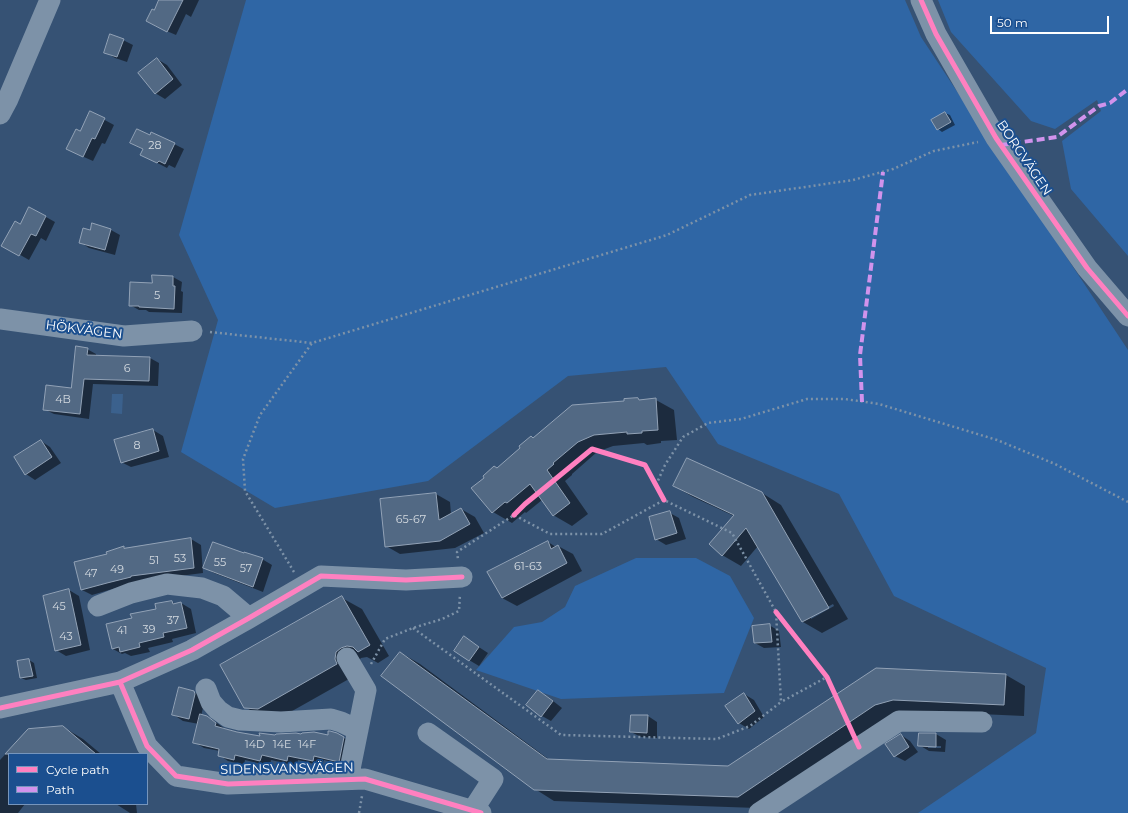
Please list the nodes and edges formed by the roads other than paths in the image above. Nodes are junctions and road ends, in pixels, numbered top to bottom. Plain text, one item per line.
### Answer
1 (50, 0) edge
2 (921, 0) edge
3 (0, 114) edge
4 (1128, 316) edge
5 (0, 320) edge
6 (192, 331) road end
7 (462, 577) road end
8 (98, 606) dead end
9 (249, 618) junction
10 (347, 658) dead end
11 (120, 682) junction
12 (206, 689) dead end
13 (0, 708) edge
14 (982, 722) dead end
15 (358, 730) junction
16 (428, 733) dead end
17 (348, 779) junction
18 (477, 812) edge
19 (759, 813) edge

1 - 3 street
2 - 4 street, BORGVÄGEN
5 - 6 street, HÖKVÄGEN
7 - 9 street
8 - 9 street
9 - 11 street
10 - 15 street, SIDENSVANSVÄGEN
11 - 13 street
11 - 17 street, SIDENSVANSVÄGEN
12 - 15 street
14 - 19 street
15 - 17 street, SIDENSVANSVÄGEN
16 - 18 street, SIDENSVANSVÄGEN
17 - 18 street, SIDENSVANSVÄGEN

